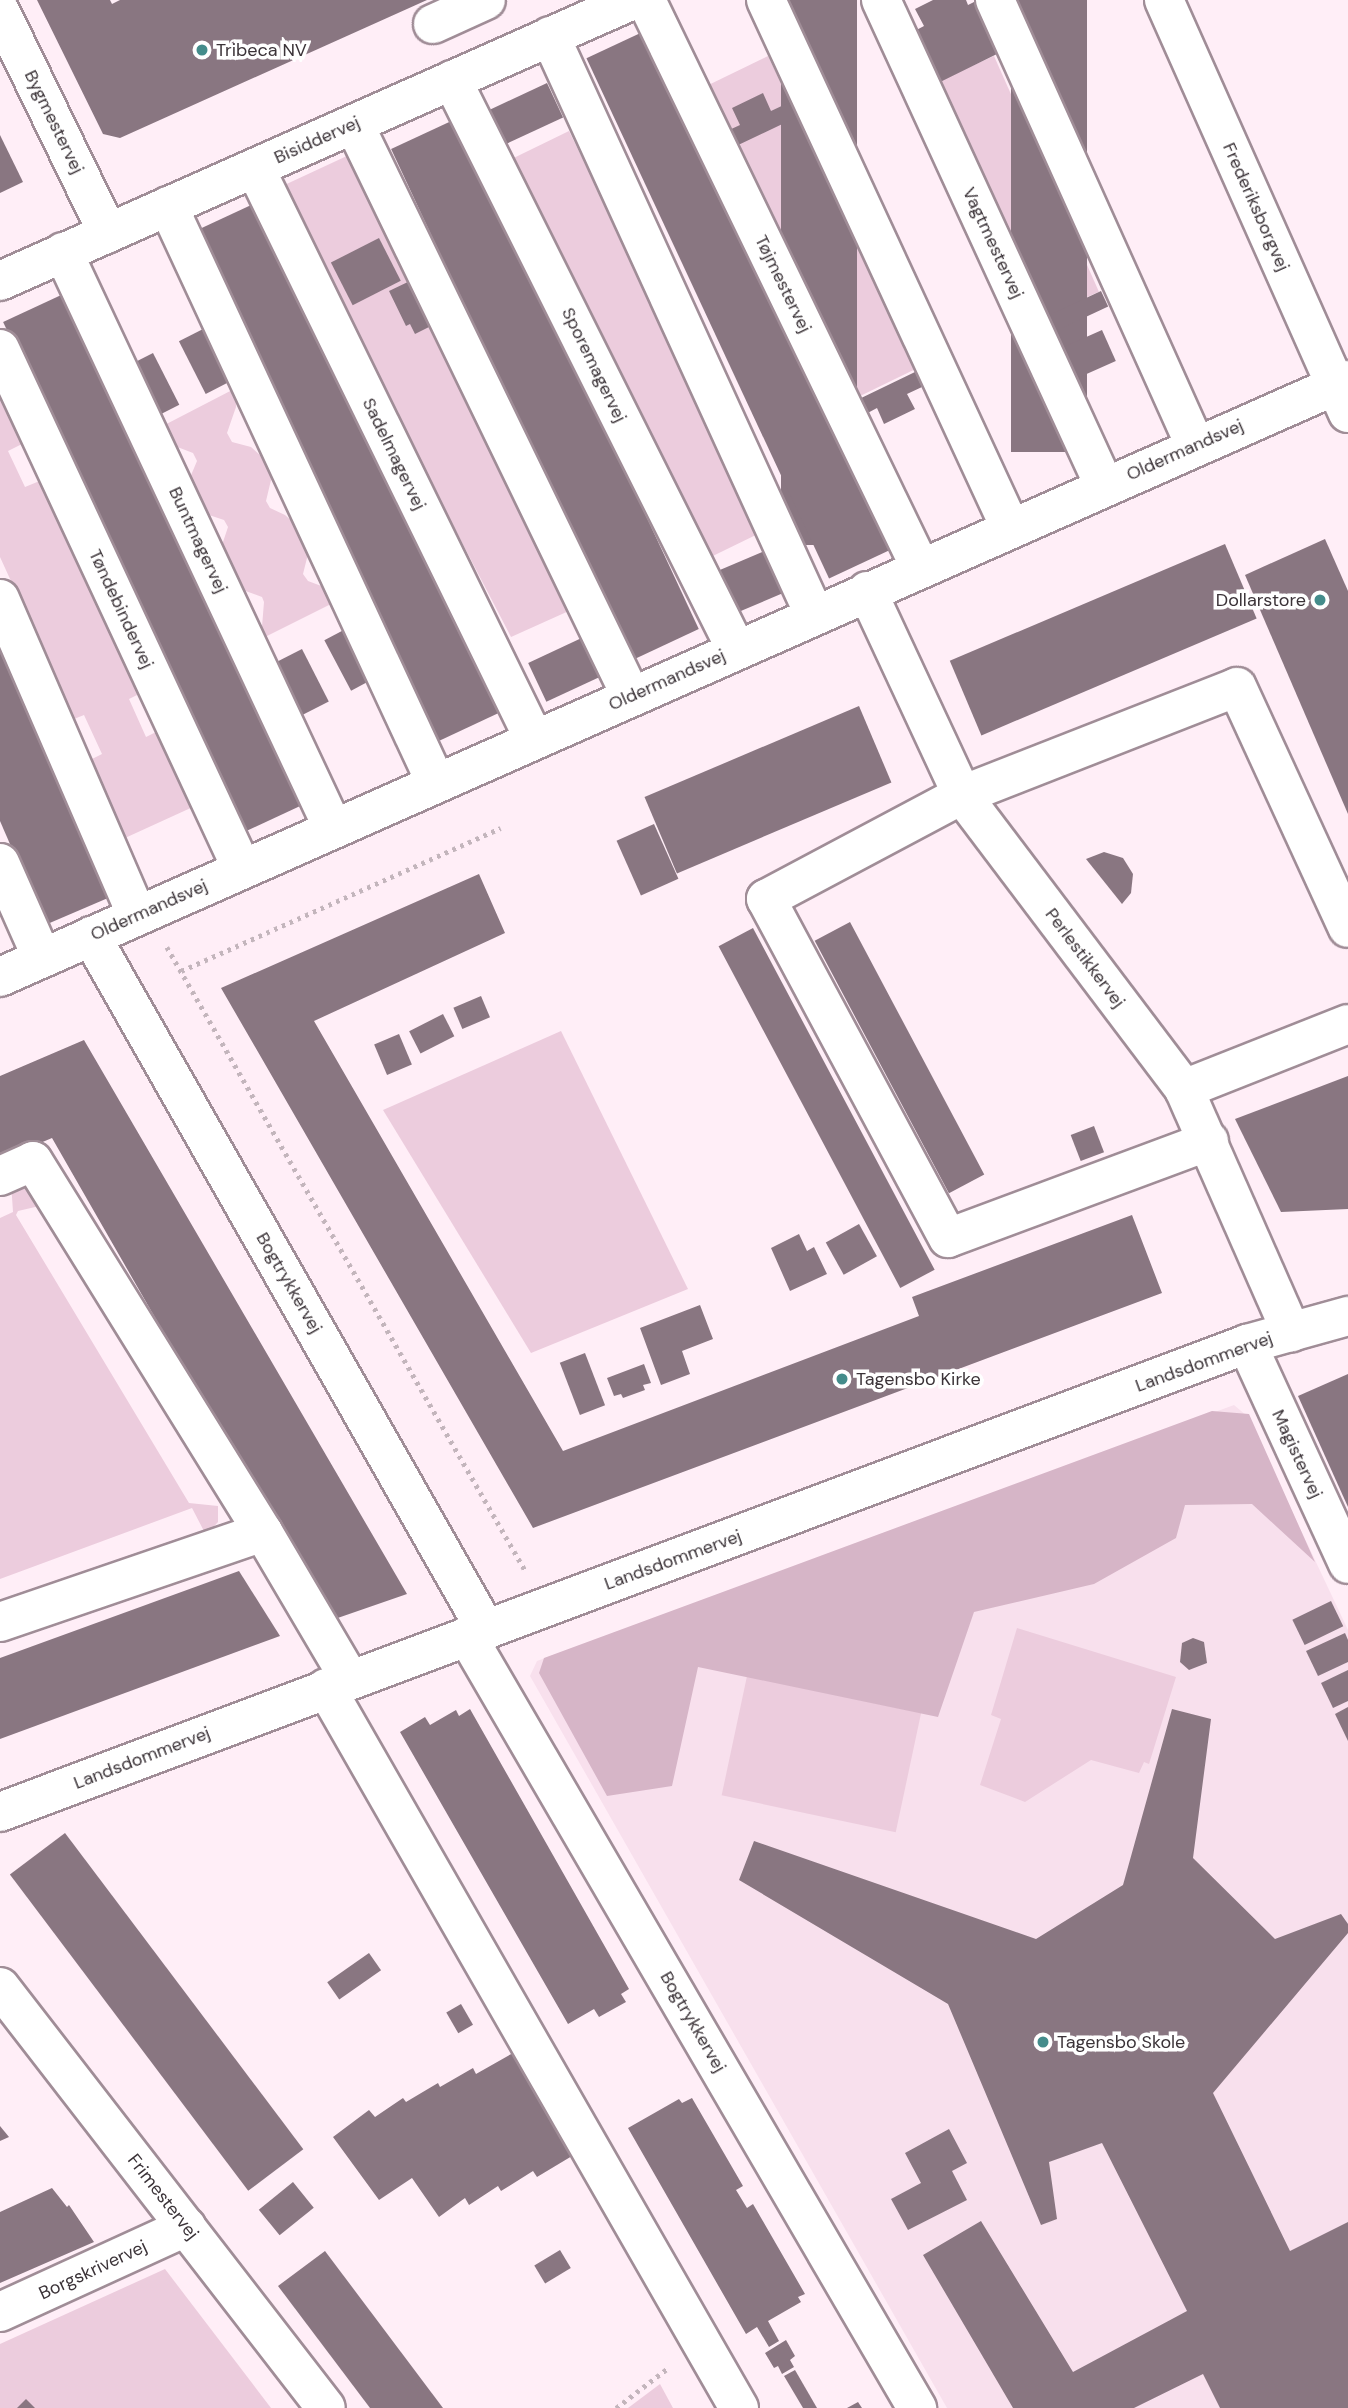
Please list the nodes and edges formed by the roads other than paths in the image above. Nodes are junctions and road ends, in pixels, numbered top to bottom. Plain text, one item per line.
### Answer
1 (486, 0) edge
2 (646, 0) edge
3 (766, 0) edge
4 (881, 0) edge
5 (995, 0) edge
6 (1164, 0) edge
7 (613, 4) edge
8 (0, 11) edge
9 (433, 24) dead end
10 (550, 36) junction
11 (452, 80) junction
12 (354, 124) junction
13 (255, 168) junction
14 (168, 206) junction
15 (108, 233) junction
16 (63, 253) junction
17 (0, 281) edge
18 (0, 349) edge
19 (1344, 393) edge
20 (1195, 445) junction
21 (1104, 485) junction
22 (1010, 527) junction
23 (920, 567) junction
24 (867, 591) junction
25 (0, 599) edge
26 (814, 614) junction
27 (736, 649) junction
28 (631, 696) junction
29 (534, 739) junction
30 (436, 783) junction
31 (962, 795) junction
32 (333, 828) junction
33 (0, 863) edge
34 (242, 869) junction
35 (143, 913) junction
36 (1348, 928) edge
37 (91, 936) junction
38 (42, 958) junction
39 (0, 977) edge
40 (1348, 1024) edge
41 (1184, 1089) junction
42 (1209, 1140) junction
43 (0, 1176) edge
44 (1348, 1315) edge
45 (1291, 1332) junction
46 (1247, 1344) junction
47 (263, 1532) junction
48 (1348, 1564) edge
49 (0, 1622) edge
50 (477, 1633) junction
51 (337, 1683) junction
52 (0, 1812) edge
53 (0, 1987) edge
54 (186, 2227) junction
55 (0, 2312) edge
56 (326, 2408) edge
57 (739, 2408) edge
58 (917, 2408) edge

1 - 9 street
2 - 23 street, Tøjmestervej
3 - 22 street
4 - 21 street, Vagtmestervej
5 - 20 street
6 - 19 street, Frederiksborgvej
7 - 10 street, Bisiddervej
8 - 15 street, Bygmestervej
10 - 11 street, Bisiddervej
10 - 26 street
11 - 12 street, Bisiddervej
11 - 27 street, Sporemagervej
12 - 13 street, Bisiddervej
12 - 28 street
13 - 14 street, Bisiddervej
13 - 29 street, Sadelmagervej
14 - 15 street, Bisiddervej
14 - 30 street
15 - 16 street, Bisiddervej
16 - 17 street, Bisiddervej
16 - 32 street, Buntmagervej
18 - 34 street, Tøndebindervej
19 - 20 street, Oldermandsvej
20 - 21 street, Oldermandsvej
21 - 22 street, Oldermandsvej
22 - 23 street, Oldermandsvej
23 - 24 street, Oldermandsvej
24 - 26 street, Oldermandsvej
24 - 31 street, Perlestikkervej
25 - 35 street
26 - 27 street, Oldermandsvej
27 - 28 street, Oldermandsvej
28 - 29 street, Oldermandsvej
29 - 30 street, Oldermandsvej
30 - 32 street, Oldermandsvej
31 - 36 street
31 - 41 street, Perlestikkervej
31 - 42 street
32 - 34 street, Oldermandsvej
33 - 38 street
34 - 35 street, Oldermandsvej
35 - 37 street, Oldermandsvej
37 - 38 street, Oldermandsvej
37 - 50 street, Bogtrykkervej
38 - 39 street, Oldermandsvej
40 - 41 street
41 - 42 street, Perlestikkervej
42 - 45 street, Perlestikkervej
43 - 47 street
44 - 45 street, Landsdommervej
45 - 46 street, Landsdommervej
46 - 48 street, Magistervej
46 - 50 street, Landsdommervej
47 - 49 street
47 - 51 street
50 - 51 street, Landsdommervej
50 - 58 street, Bogtrykkervej
51 - 52 street, Landsdommervej
51 - 57 street
53 - 54 street, Frimestervej
54 - 55 street, Borgskrivervej
54 - 56 street, Frimestervej

